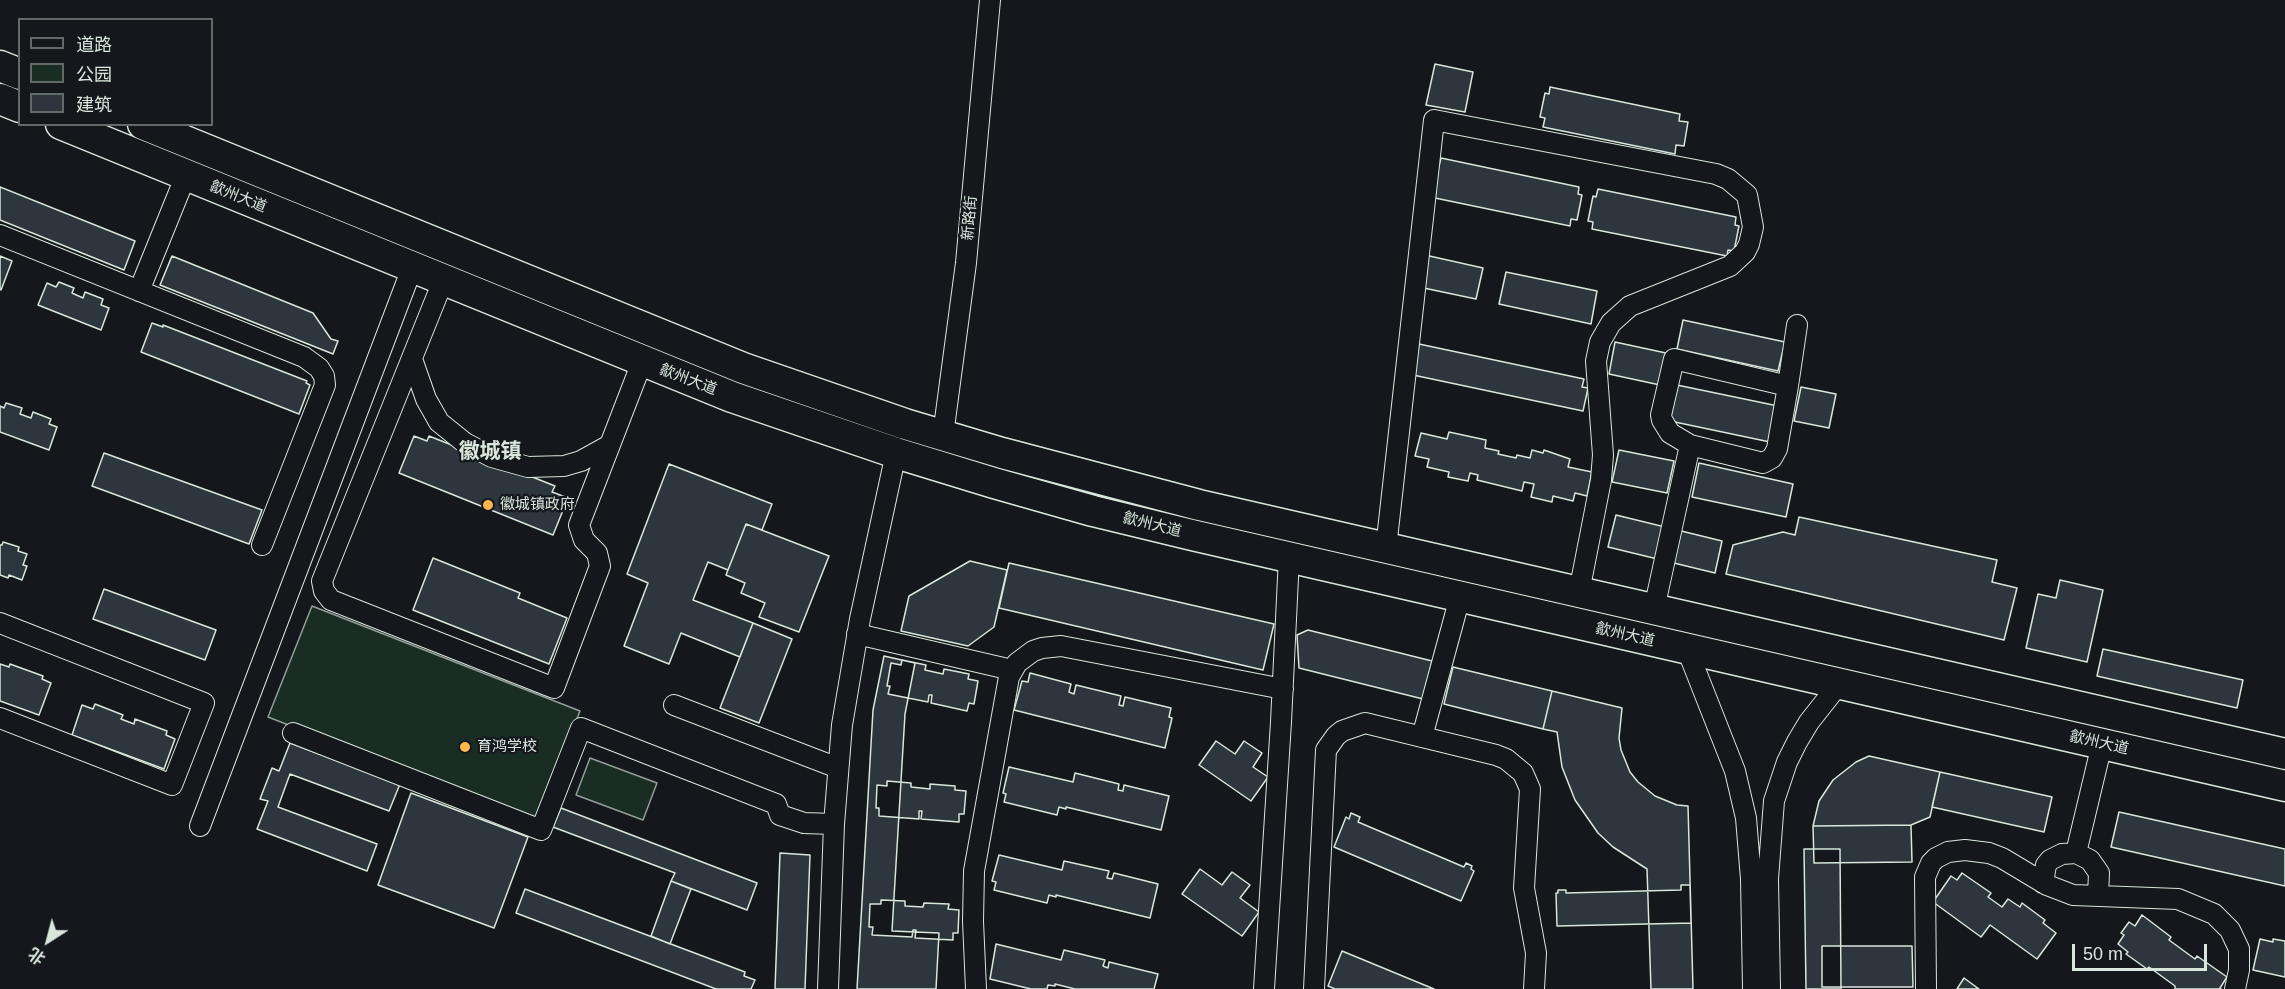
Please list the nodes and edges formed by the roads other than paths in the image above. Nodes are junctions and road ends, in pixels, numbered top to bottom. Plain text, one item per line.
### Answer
1 (990, 0) edge
2 (0, 66) edge
3 (18, 73) edge
4 (0, 99) edge
5 (18, 106) edge
6 (66, 126) edge
7 (148, 126) edge
8 (186, 175) junction
9 (0, 235) edge
10 (412, 268) junction
11 (443, 281) junction
12 (139, 291) junction
13 (1797, 324) dead end
14 (412, 359) junction
15 (642, 362) junction
16 (1788, 386) junction
17 (943, 435) junction
18 (610, 445) junction
19 (1690, 445) junction
20 (896, 453) junction
21 (262, 545) dead end
22 (1386, 548) junction
23 (1289, 557) junction
24 (1579, 592) junction
25 (1460, 597) junction
26 (1654, 609) junction
27 (0, 623) edge
28 (857, 634) junction
29 (1688, 649) junction
30 (1012, 669) junction
31 (1839, 684) junction
32 (1283, 689) junction
33 (674, 705) dead end
34 (0, 718) edge
35 (293, 733) dead end
36 (1422, 737) junction
37 (2102, 744) junction
38 (2285, 754) edge
39 (838, 768) junction
40 (2285, 786) edge
41 (834, 824) junction
42 (200, 826) dead end
43 (2076, 853) junction
44 (2043, 883) junction
45 (2098, 896) junction
46 (828, 989) edge
47 (976, 989) edge
48 (1264, 989) edge
49 (1314, 989) edge
50 (1534, 989) edge
51 (1753, 989) edge
52 (1770, 989) edge
53 (1926, 989) edge
54 (2235, 989) edge

1 - 17 street, 新路街
2 - 3 highway
4 - 5 highway
6 - 8 highway, 歙州大道
7 - 17 highway, 歙州大道
8 - 10 highway, 歙州大道
8 - 12 street
9 - 12 street
10 - 11 highway, 歙州大道
10 - 42 street
11 - 14 street
11 - 15 highway, 歙州大道
12 - 21 street
13 - 16 street
14 - 18 street
14 - 18 street
15 - 18 street
15 - 20 highway, 歙州大道
16 - 19 street
16 - 19 street
17 - 22 highway, 歙州大道
19 - 26 street
20 - 23 highway, 歙州大道
20 - 28 street
22 - 24 highway, 歙州大道
22 - 24 street
23 - 25 highway, 歙州大道
23 - 32 street
24 - 26 highway, 歙州大道
25 - 29 highway, 歙州大道
25 - 36 street
26 - 38 highway, 歙州大道
27 - 34 street
28 - 30 street
28 - 39 street
29 - 31 highway, 歙州大道
29 - 51 street
30 - 32 street
30 - 47 street
31 - 37 highway, 歙州大道
31 - 52 street
32 - 48 street
33 - 39 street
35 - 41 street
36 - 49 street
36 - 50 street
37 - 40 highway, 歙州大道
37 - 43 street
39 - 41 street
41 - 46 street
43 - 44 street
43 - 45 street
44 - 45 street
44 - 53 street
45 - 54 street

